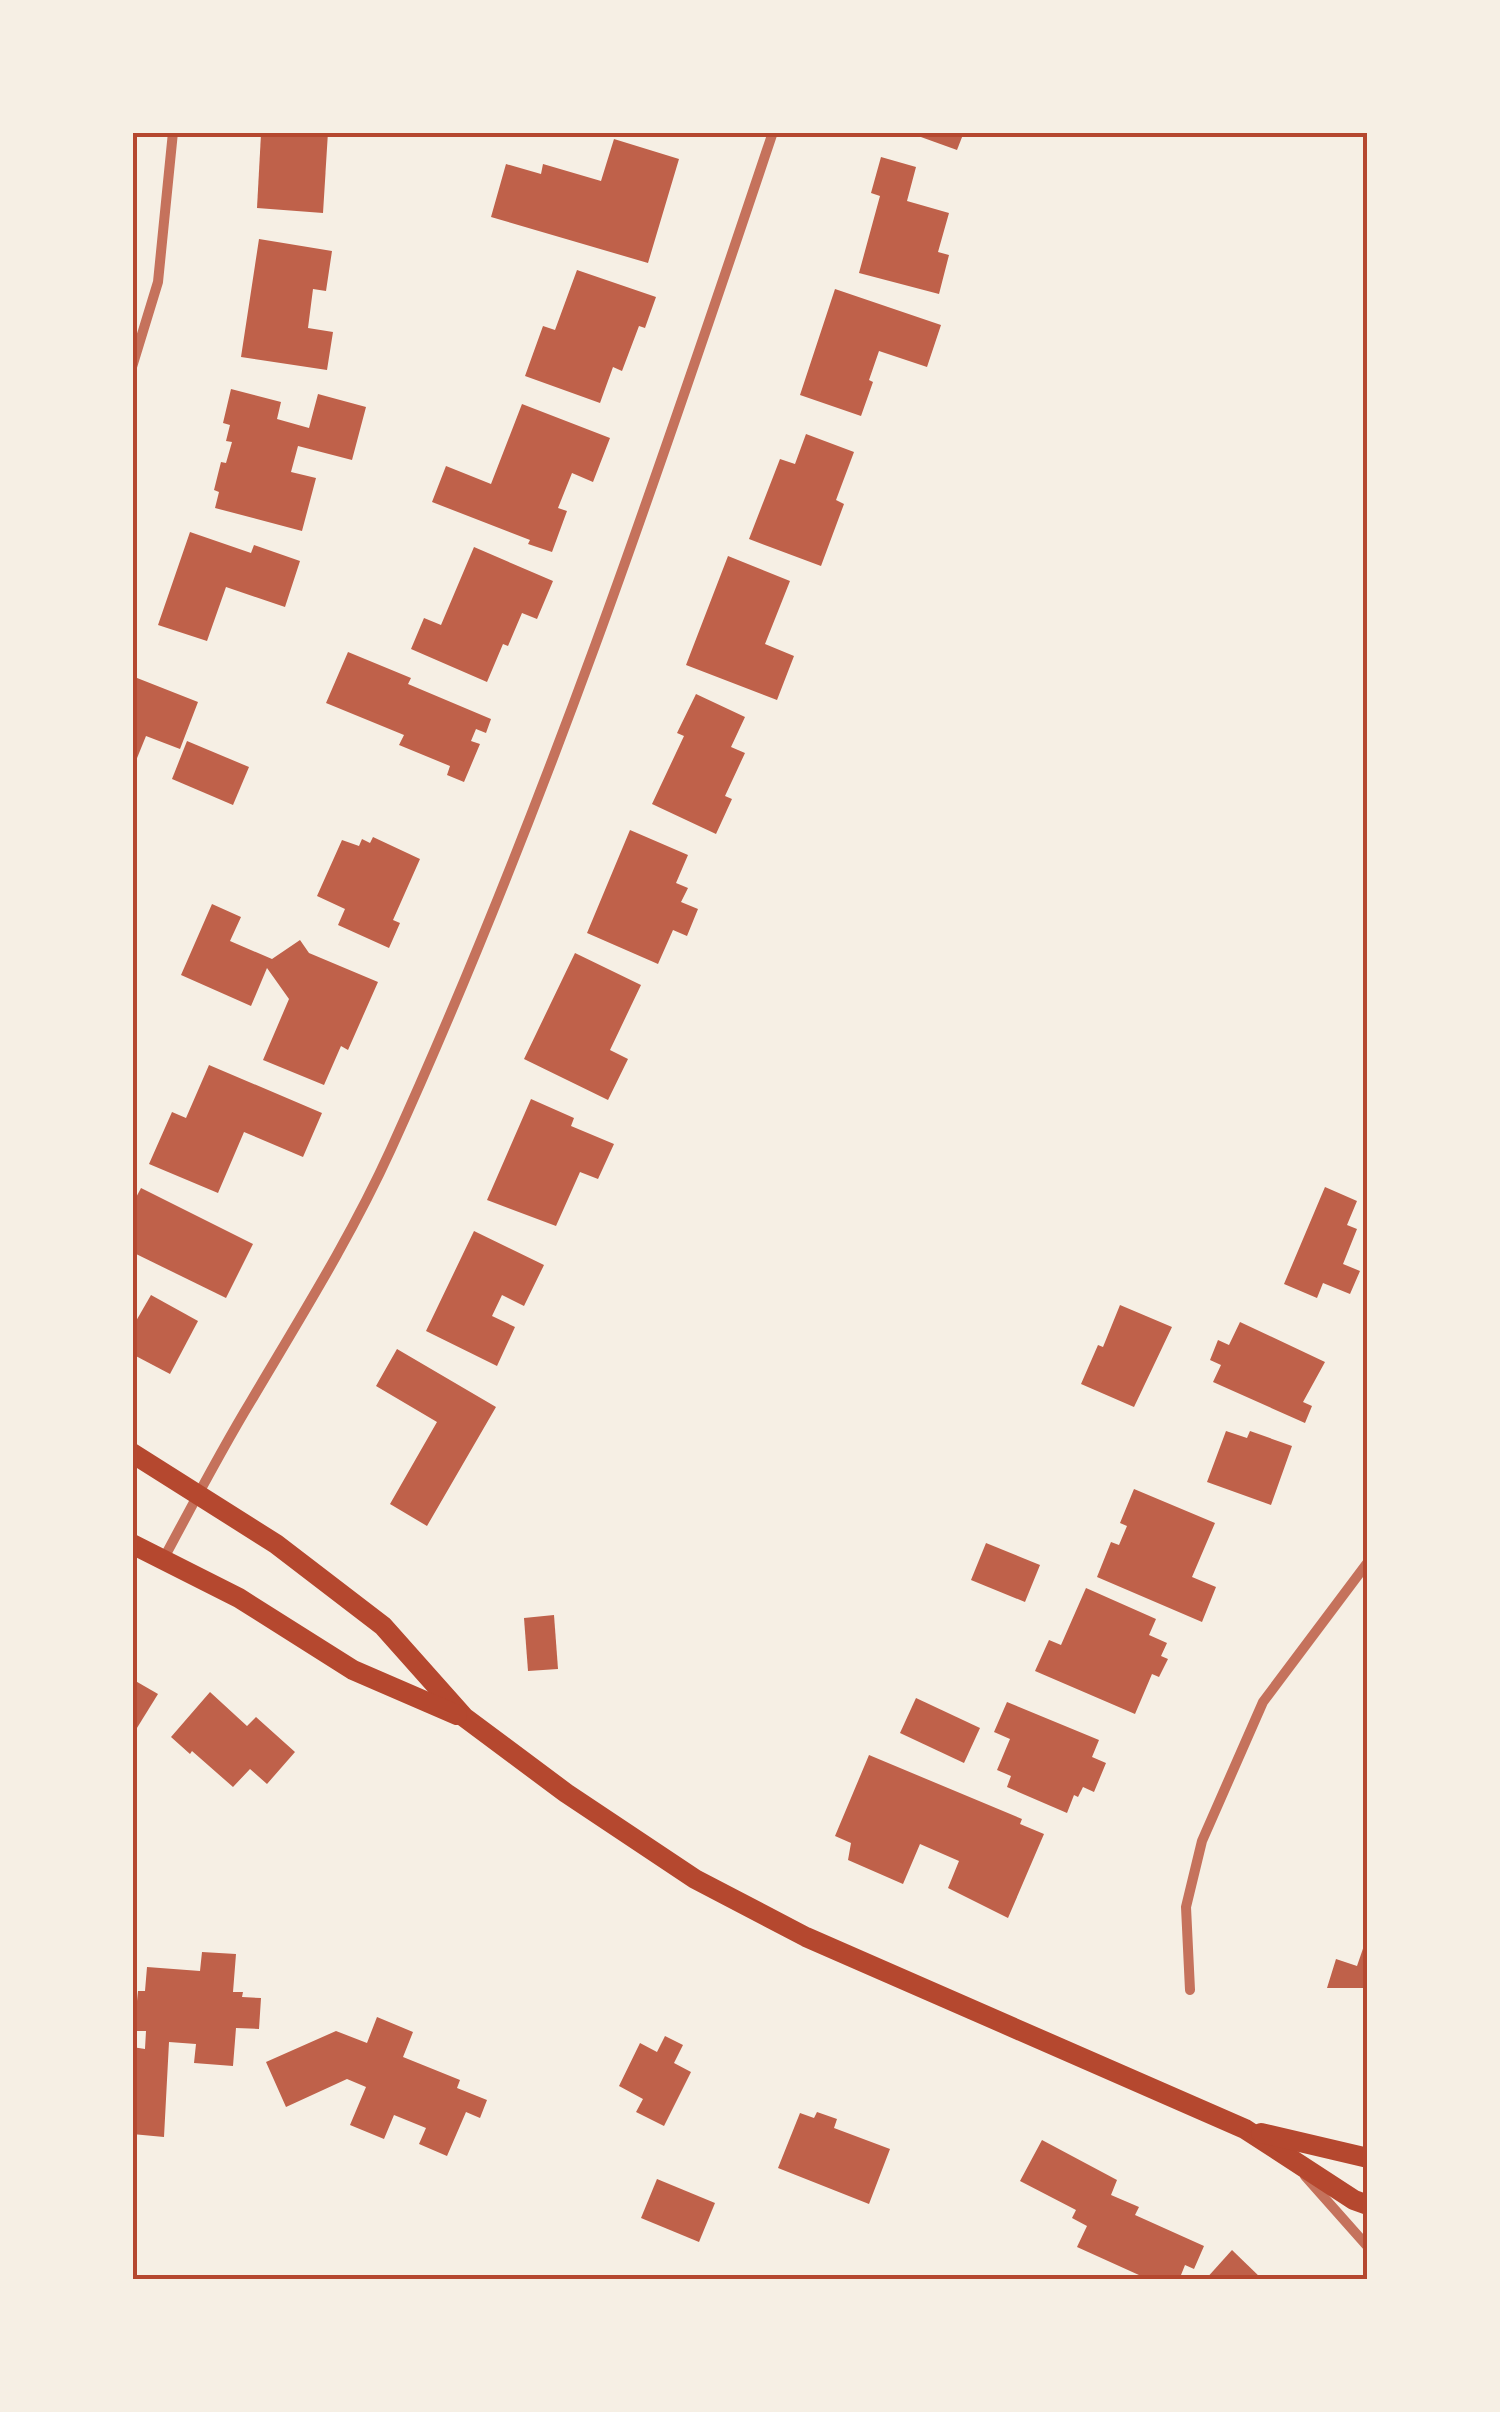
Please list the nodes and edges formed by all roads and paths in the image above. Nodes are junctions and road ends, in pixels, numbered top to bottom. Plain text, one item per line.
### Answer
1 (174, 132) edge
2 (773, 132) edge
3 (132, 367) edge
4 (132, 1452) edge
5 (200, 1493) junction
6 (132, 1544) edge
7 (164, 1558) junction
8 (1368, 1562) edge
9 (464, 1717) junction
10 (1190, 1990) dead end
11 (1244, 2129) junction
12 (1368, 2158) edge
13 (1292, 2160) junction
14 (1368, 2206) edge
15 (1368, 2248) edge

1 - 3 street
2 - 5 street
4 - 5 main road
5 - 7 street
5 - 9 main road
6 - 7 main road
7 - 9 main road
8 - 10 street
9 - 11 main road
11 - 12 main road
11 - 13 main road
13 - 14 main road
13 - 15 street

